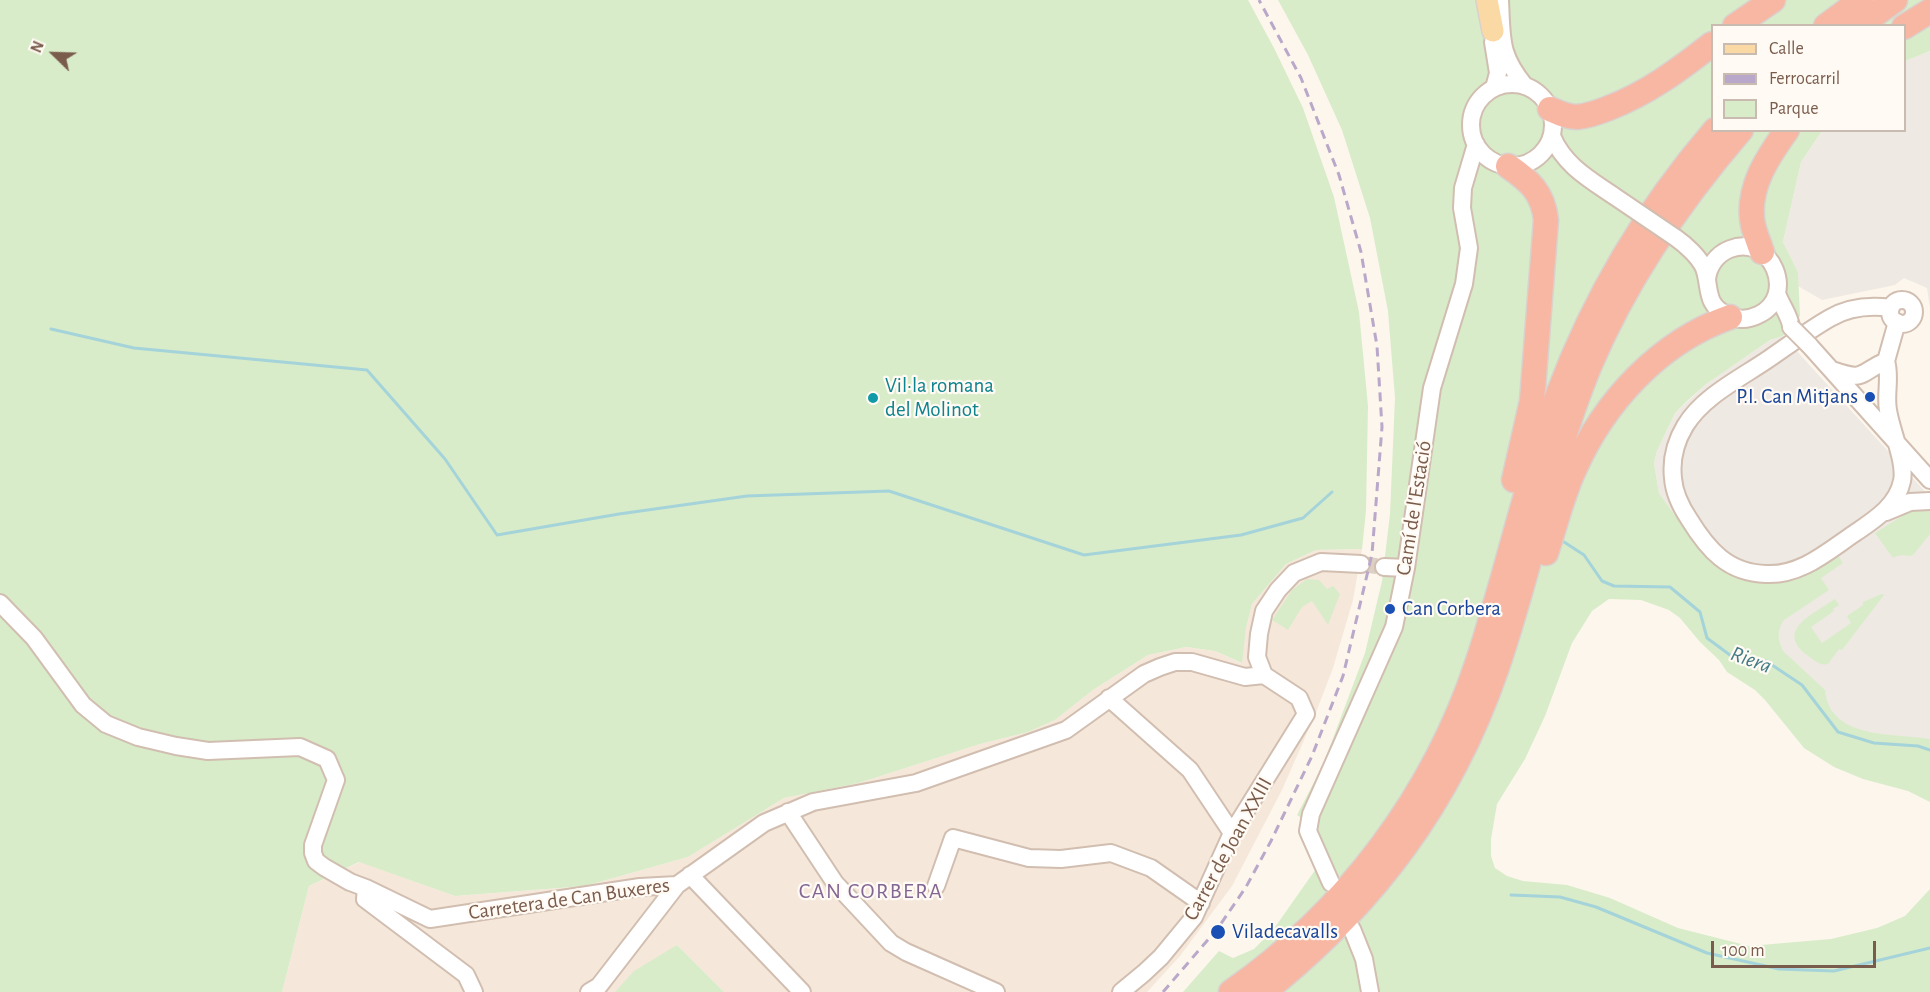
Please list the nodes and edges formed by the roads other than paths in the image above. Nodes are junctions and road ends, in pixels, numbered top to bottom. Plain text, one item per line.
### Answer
1 (1487, 0) edge
2 (1499, 0) edge
3 (1773, 0) edge
4 (1861, 0) edge
5 (1896, 0) edge
6 (1930, 11) edge
7 (1738, 24) edge
8 (1829, 24) edge
9 (1862, 24) edge
10 (1906, 26) edge
11 (1493, 31) junction
12 (1711, 45) edge
13 (1526, 86) junction
14 (1494, 88) junction
15 (1551, 109) junction
16 (1713, 132) edge
17 (1739, 132) edge
18 (1786, 132) edge
19 (1552, 136) junction
20 (1476, 144) junction
21 (1534, 160) junction
22 (1503, 165) junction
23 (1585, 177) junction
24 (1463, 188) junction
25 (1679, 241) junction
26 (1724, 252) junction
27 (1762, 252) junction
28 (1707, 280) junction
29 (1777, 293) junction
30 (1756, 316) junction
31 (1730, 317) junction
32 (1791, 327) junction
33 (1886, 361) junction
34 (1832, 370) junction
35 (1895, 442) junction
36 (1930, 480) edge
37 (1930, 501) edge
38 (1882, 513) junction
39 (1361, 564) tunnel mouth
40 (1384, 567) tunnel mouth
41 (1406, 568) junction
42 (0, 603) edge
43 (1264, 675) junction
44 (1108, 698) junction
45 (1461, 756) junction
46 (788, 812) junction
47 (1232, 833) junction
48 (684, 880) junction
49 (1331, 883) dead end
50 (936, 886) dead end
51 (366, 888) junction
52 (1198, 910) junction
53 (1307, 928) junction
54 (1352, 929) dead end
55 (474, 992) edge
56 (589, 992) edge
57 (802, 992) edge
58 (996, 992) edge
59 (1121, 992) edge
60 (1231, 992) edge
61 (1264, 992) edge
62 (1370, 992) edge

1 - 11 main road
2 - 11 street
2 - 13 street
3 - 7 highway
4 - 8 highway
5 - 9 highway
6 - 10 highway
11 - 14 street
12 - 15 highway
13 - 14 street
13 - 15 street
14 - 20 street
15 - 19 street
16 - 53 highway
17 - 45 highway
18 - 27 highway
19 - 21 street
19 - 23 street
20 - 22 street
20 - 24 street, Camí de l'Estació
21 - 22 street
21 - 23 street
22 - 24 street
22 - 53 highway
23 - 25 street, bridge
24 - 41 street, Camí de l'Estació
25 - 26 street
25 - 28 street
26 - 27 street
26 - 28 street
27 - 29 street
28 - 31 street
29 - 30 street
29 - 32 street
30 - 31 street
30 - 32 street
31 - 45 highway
32 - 34 street, bridge
33 - 34 street
33 - 35 street
33 - 38 street
34 - 35 street
35 - 36 street
35 - 38 street
37 - 38 street
39 - 43 street
40 - 41 street
41 - 49 street, Camí de l'Estació
42 - 51 street, Carretera de Can Buxeres
43 - 44 street, Carretera de Can Buxeres
43 - 47 street, Carrer de Joan XXIII
44 - 46 street, Carretera de Can Buxeres
44 - 47 street
45 - 61 highway
46 - 48 street, Carretera de Can Buxeres
46 - 58 street
47 - 52 street, Carrer de Joan XXIII
48 - 51 street, Carretera de Can Buxeres
48 - 56 street
48 - 57 street
50 - 52 street
51 - 55 street
52 - 59 street, Carrer de Joan XXIII
53 - 60 highway
54 - 62 street

